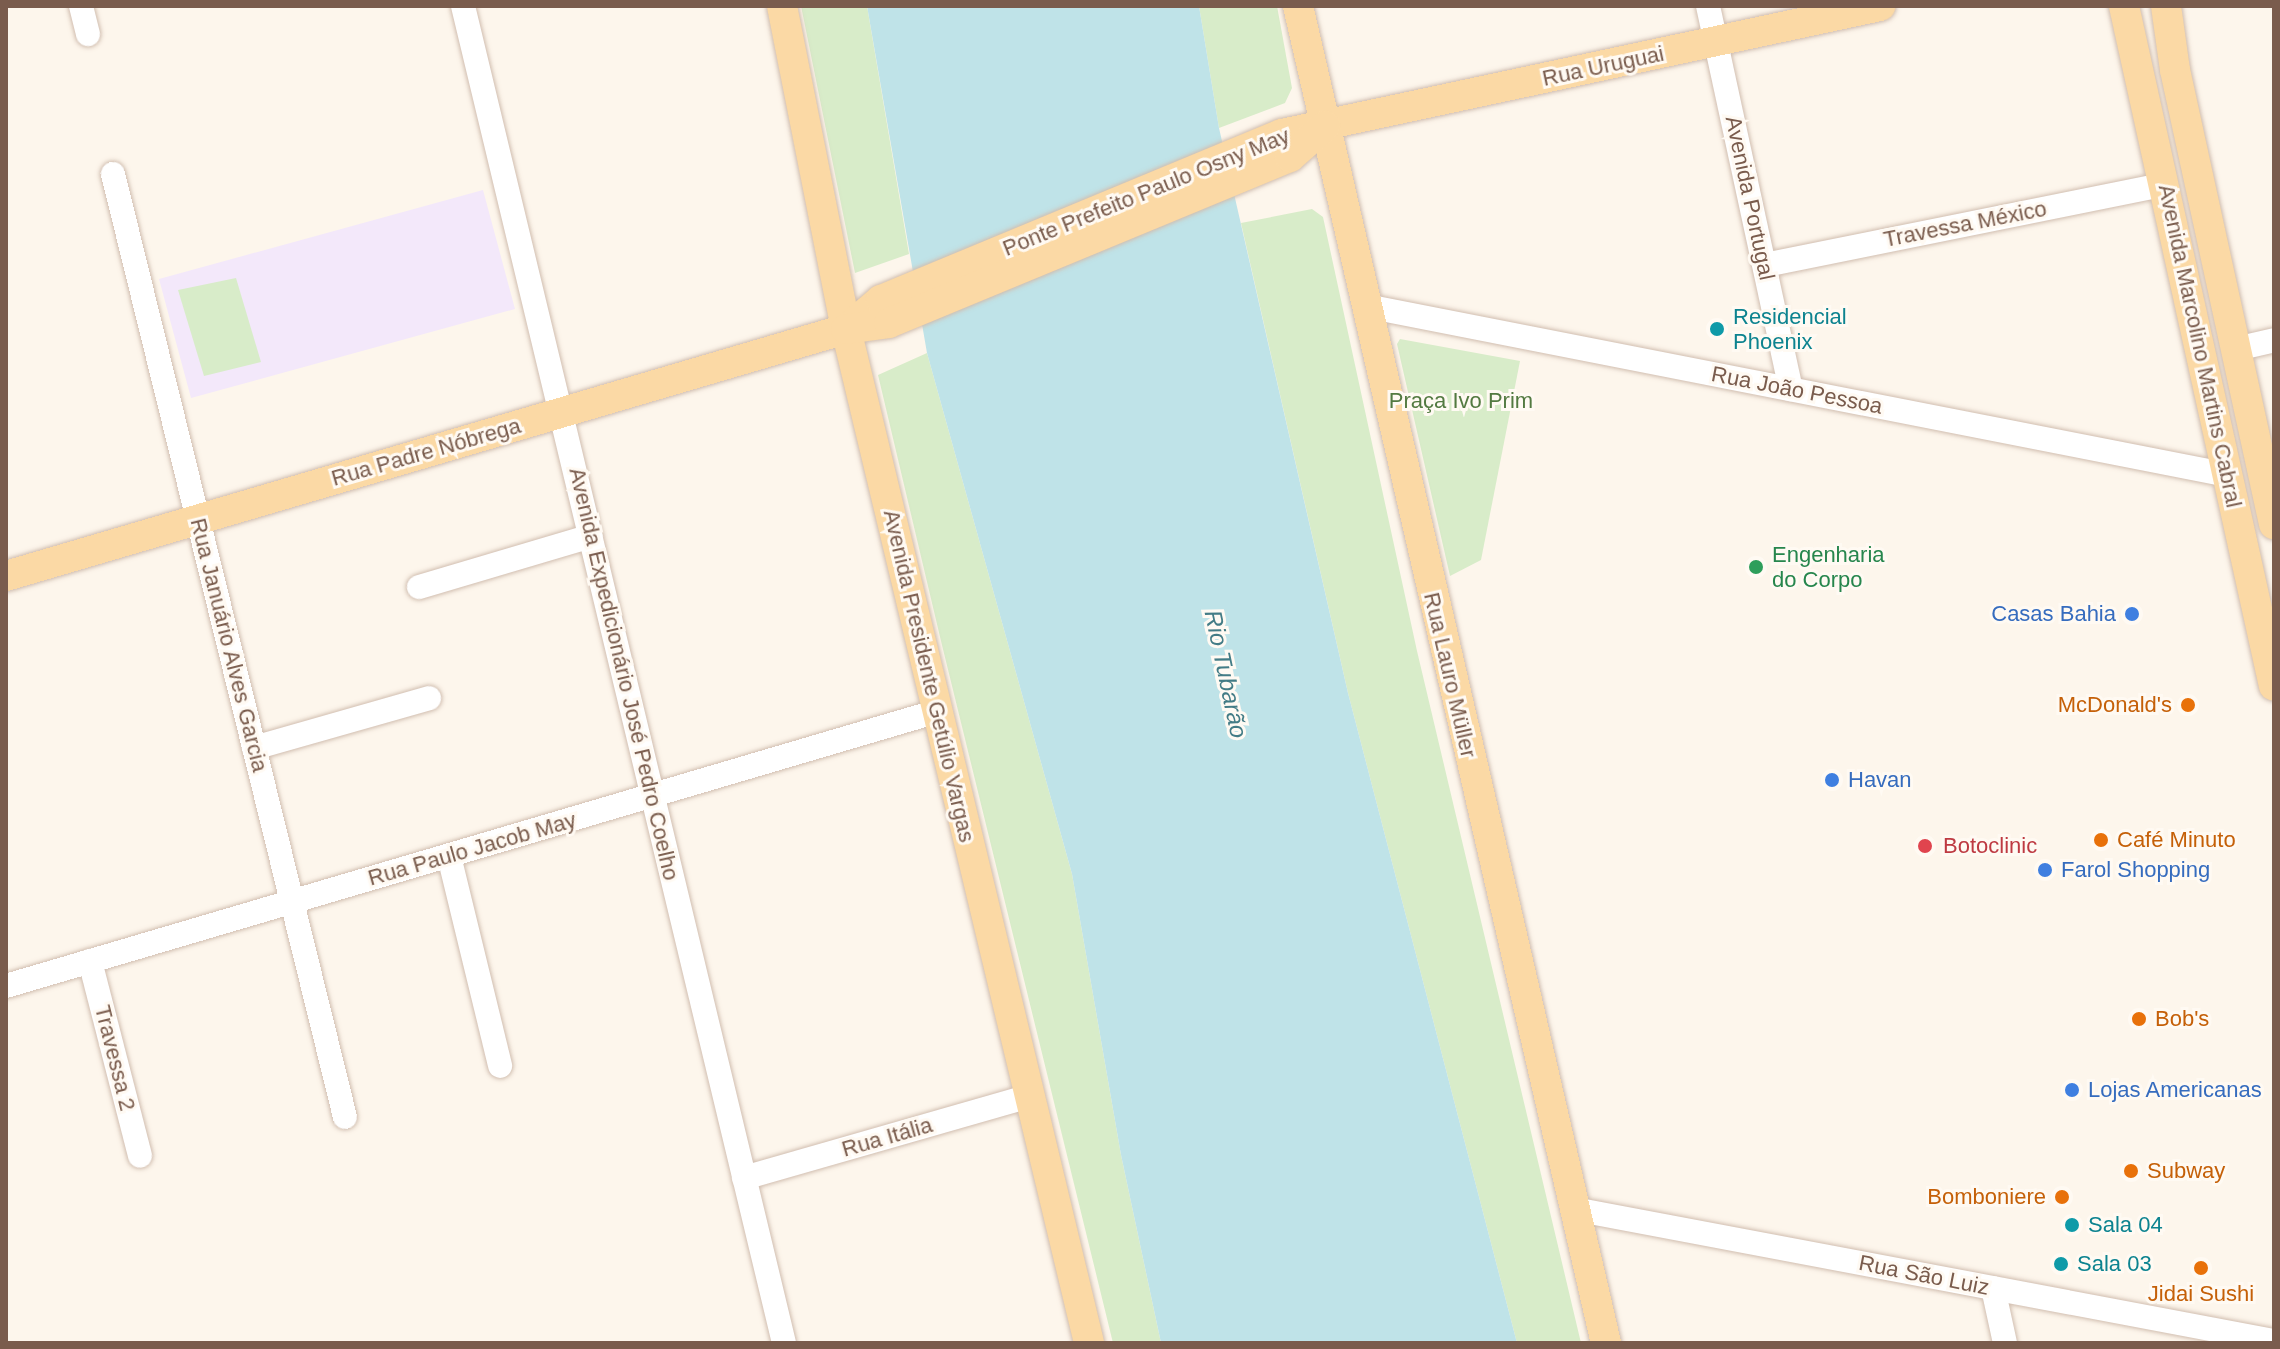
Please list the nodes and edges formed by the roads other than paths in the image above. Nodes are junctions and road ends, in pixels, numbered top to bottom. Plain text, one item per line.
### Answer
1 (81, 6) edge
2 (463, 6) edge
3 (782, 6) edge
4 (1298, 6) edge
5 (1708, 6) edge
6 (1880, 6) edge
7 (2124, 6) edge
8 (2166, 6) edge
9 (88, 34) dead end
10 (1716, 41) junction
11 (1325, 126) junction
12 (113, 174) dead end
13 (2165, 184) junction
14 (1765, 265) junction
15 (2188, 289) junction
16 (1366, 306) junction
17 (846, 329) junction
18 (2274, 340) edge
19 (2236, 349) junction
20 (1791, 389) junction
21 (561, 413) junction
22 (2228, 475) junction
23 (198, 519) junction
24 (2274, 524) edge
25 (591, 536) junction
26 (6, 576) edge
27 (419, 587) dead end
28 (2274, 686) edge
29 (429, 698) dead end
30 (938, 711) junction
31 (254, 748) junction
32 (653, 795) junction
33 (449, 856) junction
34 (292, 902) junction
35 (90, 961) junction
36 (6, 986) edge
37 (500, 1066) dead end
38 (1030, 1096) junction
39 (345, 1117) dead end
40 (140, 1156) dead end
41 (744, 1178) junction
42 (1574, 1209) junction
43 (1993, 1288) junction
44 (2274, 1341) edge
45 (784, 1343) edge
46 (1089, 1343) edge
47 (1606, 1343) edge
48 (2005, 1343) edge

1 - 9 street
2 - 21 street, Avenida Expedicionário José Pedro Coelho
3 - 17 main road, Avenida Presidente Getúlio Vargas
4 - 11 main road, Rua Lauro Müller
5 - 10 street, Avenida Portugal
6 - 10 main road, Rua Uruguai
7 - 13 main road, Avenida Marcolino Martins Cabral
8 - 19 main road, Avenida Marcolino Martins Cabral
10 - 11 main road, Rua Uruguai
10 - 14 street, Avenida Portugal
11 - 16 main road, Rua Lauro Müller
11 - 17 main road, Ponte Prefeito Paulo Osny May
12 - 23 street, Rua Januário Alves Garcia
13 - 14 street, Travessa México
13 - 15 main road, Avenida Marcolino Martins Cabral
14 - 20 street, Avenida Portugal
15 - 19 main road
15 - 22 main road, Avenida Marcolino Martins Cabral
16 - 20 street, Rua João Pessoa
16 - 42 main road, Rua Lauro Müller
17 - 21 main road, Rua Padre Nóbrega
17 - 30 main road, Avenida Presidente Getúlio Vargas
18 - 19 street
19 - 24 main road, Avenida Marcolino Martins Cabral
20 - 22 street, Rua João Pessoa
21 - 23 main road, Rua Padre Nóbrega
21 - 25 street, Avenida Expedicionário José Pedro Coelho
22 - 28 main road, Avenida Marcolino Martins Cabral
23 - 26 main road, Rua Padre Nóbrega
23 - 31 street, Rua Januário Alves Garcia
25 - 27 street
25 - 32 street, Avenida Expedicionário José Pedro Coelho
29 - 31 street
30 - 32 street, Rua Paulo Jacob May
30 - 38 main road, Avenida Presidente Getúlio Vargas
31 - 34 street, Rua Januário Alves Garcia
32 - 33 street, Rua Paulo Jacob May
32 - 41 street, Avenida Expedicionário José Pedro Coelho
33 - 34 street, Rua Paulo Jacob May
33 - 37 street
34 - 35 street, Rua Paulo Jacob May
34 - 39 street, Rua Januário Alves Garcia
35 - 36 street, Rua Paulo Jacob May
35 - 40 street, Travessa 2
38 - 41 street, Rua Itália
38 - 46 main road, Avenida Presidente Getúlio Vargas
41 - 45 street, Avenida Expedicionário José Pedro Coelho
42 - 43 street, Rua São Luiz
42 - 47 main road, Rua Lauro Müller
43 - 44 street, Rua São Luiz
43 - 48 street

